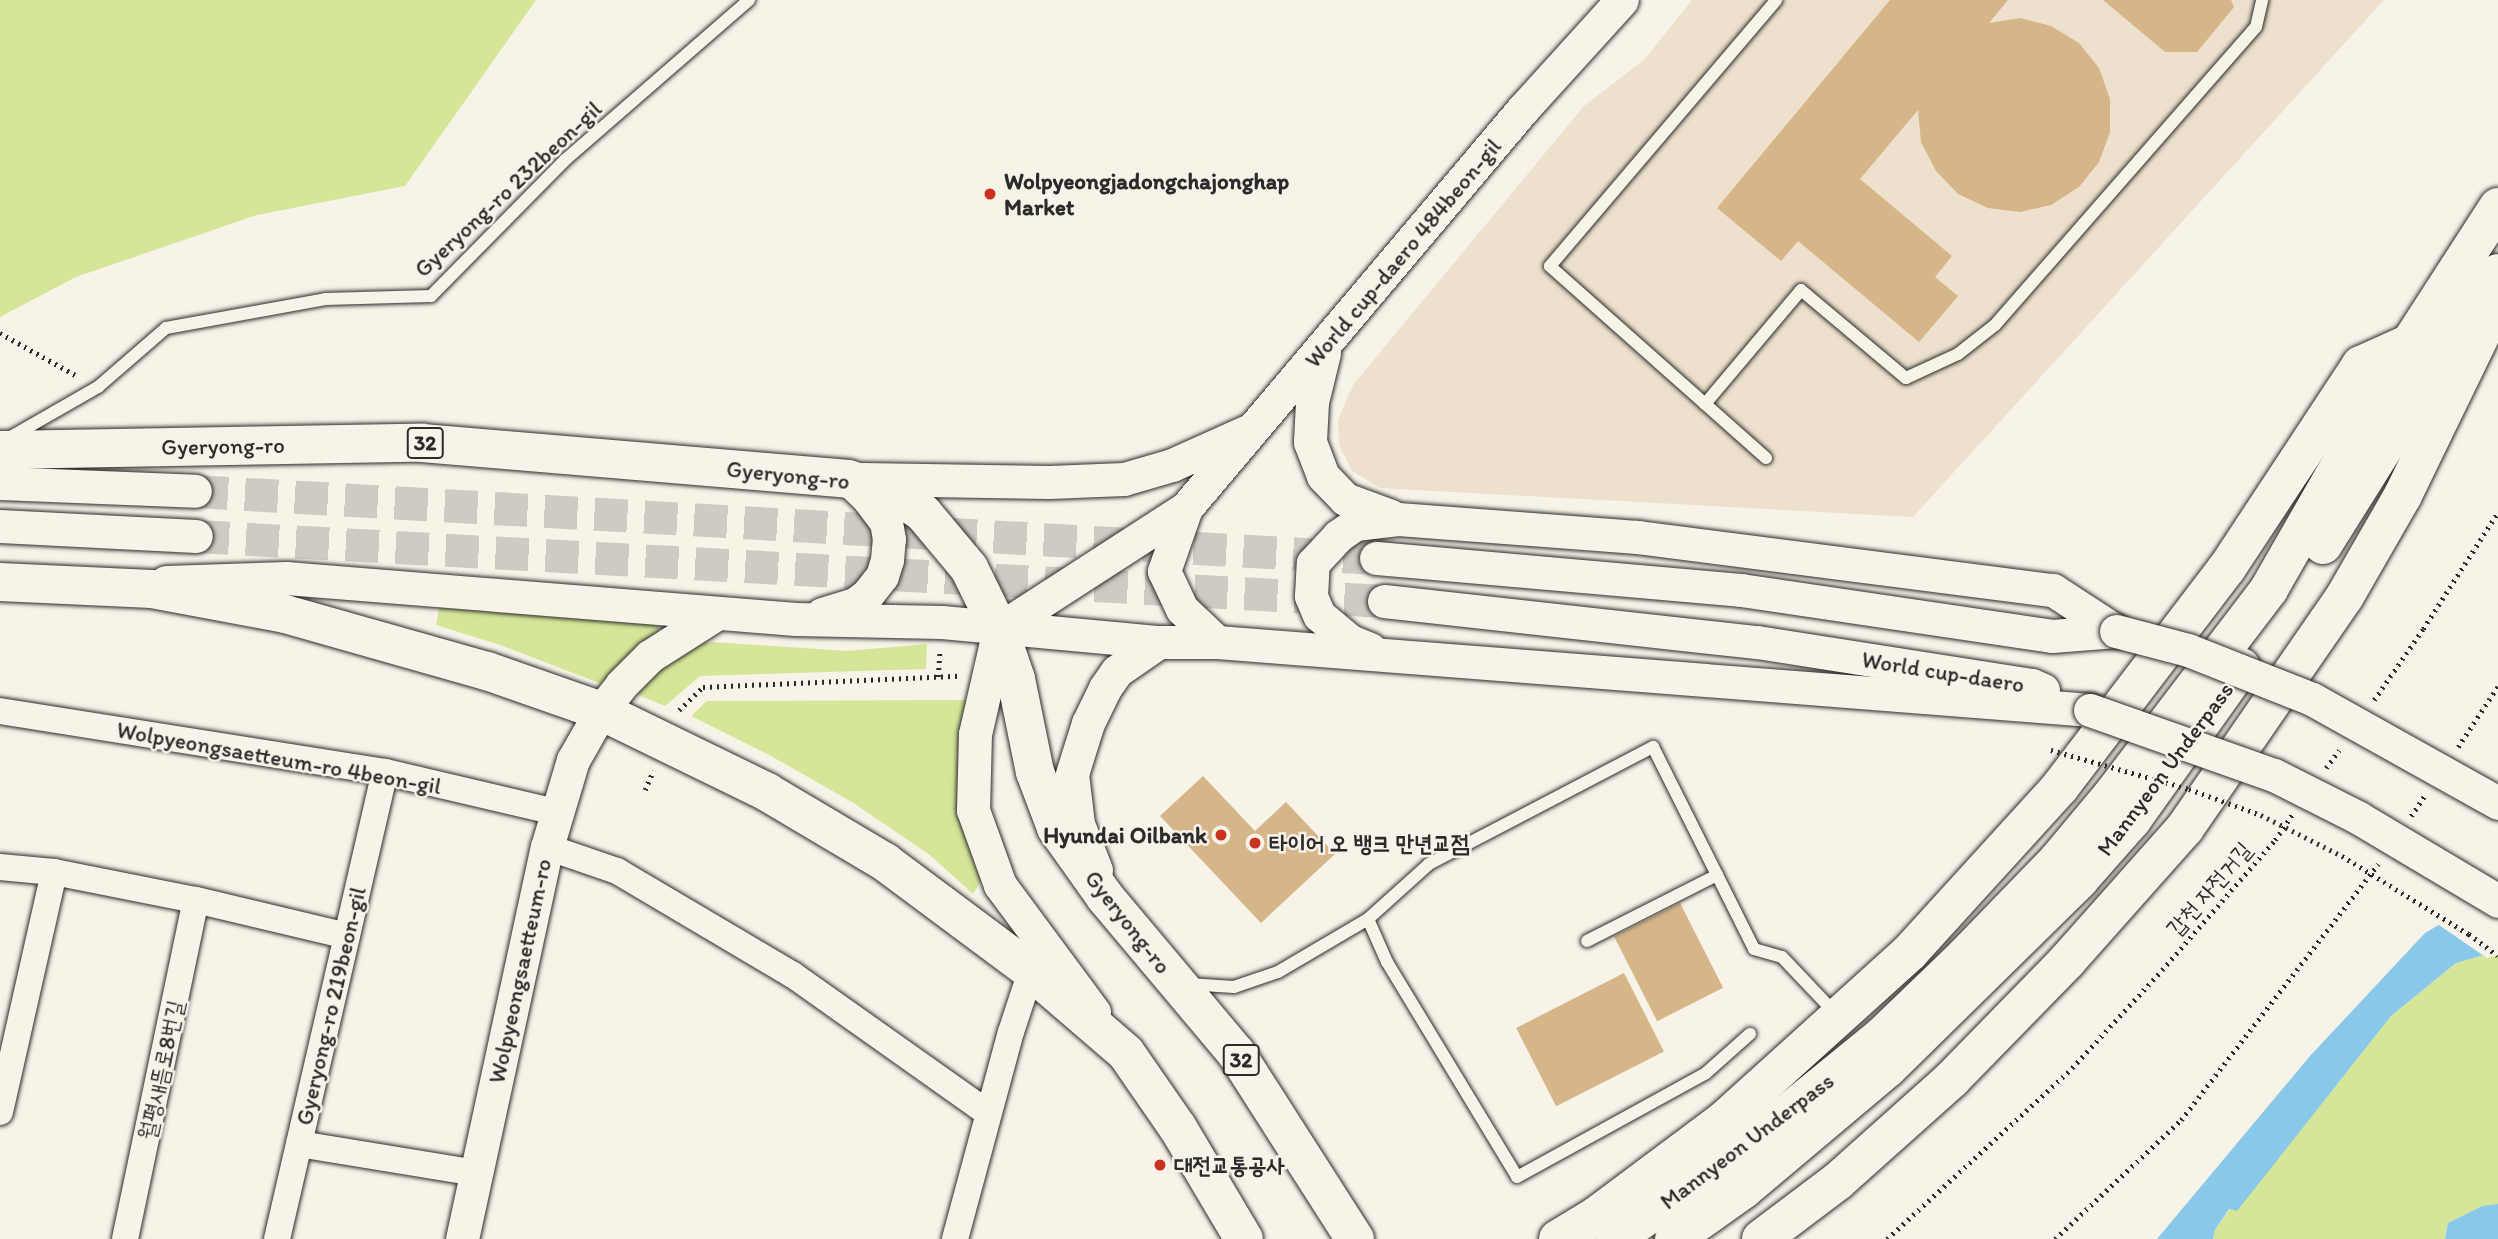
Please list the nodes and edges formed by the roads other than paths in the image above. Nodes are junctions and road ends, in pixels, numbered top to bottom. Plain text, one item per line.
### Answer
1 (749, 0) edge
2 (1622, 0) edge
3 (1776, 0) edge
4 (2262, 0) edge
5 (2498, 207) edge
6 (2498, 273) edge
7 (2498, 298) edge
8 (2410, 343) junction
9 (1326, 344) junction
10 (1705, 404) junction
11 (1256, 427) junction
12 (0, 443) edge
13 (0, 450) edge
14 (1766, 458) dead end
15 (0, 483) edge
16 (858, 488) junction
17 (195, 491) tunnel mouth
18 (1186, 508) junction
19 (1398, 519) junction
20 (0, 526) edge
21 (196, 537) tunnel mouth
22 (1376, 558) tunnel mouth
23 (0, 582) edge
24 (96, 584) junction
25 (1384, 601) tunnel mouth
26 (716, 614) junction
27 (795, 619) junction
28 (999, 629) junction
29 (2116, 631) junction
30 (1159, 642) junction
31 (1217, 642) junction
32 (1381, 654) junction
33 (2090, 710) junction
34 (0, 711) edge
35 (601, 711) junction
36 (384, 772) junction
37 (2498, 803) edge
38 (556, 812) junction
39 (547, 846) junction
40 (0, 867) edge
41 (54, 872) junction
42 (1717, 875) junction
43 (1105, 897) junction
44 (196, 900) junction
45 (2498, 901) edge
46 (1368, 919) junction
47 (347, 936) junction
48 (1587, 941) dead end
49 (1031, 971) junction
50 (1176, 984) junction
51 (1839, 1018) junction
52 (1751, 1034) dead end
53 (1126, 1053) junction
54 (0, 1112) edge
55 (988, 1114) junction
56 (299, 1144) junction
57 (477, 1173) junction
58 (1597, 1231) edge
59 (125, 1239) edge
60 (277, 1239) edge
61 (462, 1239) edge
62 (955, 1239) edge
63 (1244, 1239) edge
64 (1355, 1239) edge
65 (1558, 1239) edge
66 (1674, 1239) edge
67 (1761, 1239) edge

1 - 12 lane, Gyeryong-ro 232beon-gil
2 - 9 street, World cup-daero 484beon-gil
3 - 10 lane
4 - 10 lane
5 - 8 main road, Mannyeon Underpass
6 - 66 main road, Mannyeon Underpass
7 - 67 main road
8 - 51 main road
8 - 58 main road, Mannyeon Underpass
9 - 11 street, World cup-daero 484beon-gil
9 - 19 street
10 - 14 lane
11 - 16 street
11 - 18 street, World cup-daero 484beon-gil
13 - 16 main road, Gyeryong-ro / 32
15 - 17 street
16 - 27 street
16 - 28 main road, Gyeryong-ro / 32
18 - 28 street
18 - 31 street
19 - 29 street
19 - 32 street
20 - 21 street
22 - 29 street
23 - 24 main road
24 - 26 street
24 - 35 main road
25 - 33 street, World cup-daero
26 - 27 street
26 - 35 street, Wolpyeongsaetteum-ro
27 - 28 street
28 - 30 street
28 - 43 main road, Gyeryong-ro / 32
28 - 53 street
29 - 37 street, bridge
30 - 31 street
30 - 43 street
31 - 32 street
32 - 33 street
33 - 45 street, World cup-daero, bridge
34 - 36 street, Wolpyeongsaetteum-ro 4beon-gil
35 - 38 street, Wolpyeongsaetteum-ro
35 - 49 main road
36 - 38 street, Wolpyeongsaetteum-ro 4beon-gil
36 - 47 street, Gyeryong-ro 219beon-gil
38 - 39 street, Wolpyeongsaetteum-ro
39 - 55 street
39 - 57 street, Wolpyeongsaetteum-ro
40 - 41 street
41 - 44 street
41 - 54 street
42 - 46 lane
42 - 48 lane
42 - 51 lane
43 - 50 main road, Gyeryong-ro / 32
44 - 47 street
44 - 59 street, 월평새뜸로8번길
46 - 50 lane
46 - 52 lane
47 - 56 street, Gyeryong-ro 219beon-gil
49 - 53 main road
49 - 55 street
50 - 64 main road, Gyeryong-ro / 32
51 - 58 main road
53 - 63 main road
55 - 62 street
56 - 57 street
56 - 60 street, Gyeryong-ro 219beon-gil
57 - 61 street, Wolpyeongsaetteum-ro
58 - 65 main road

